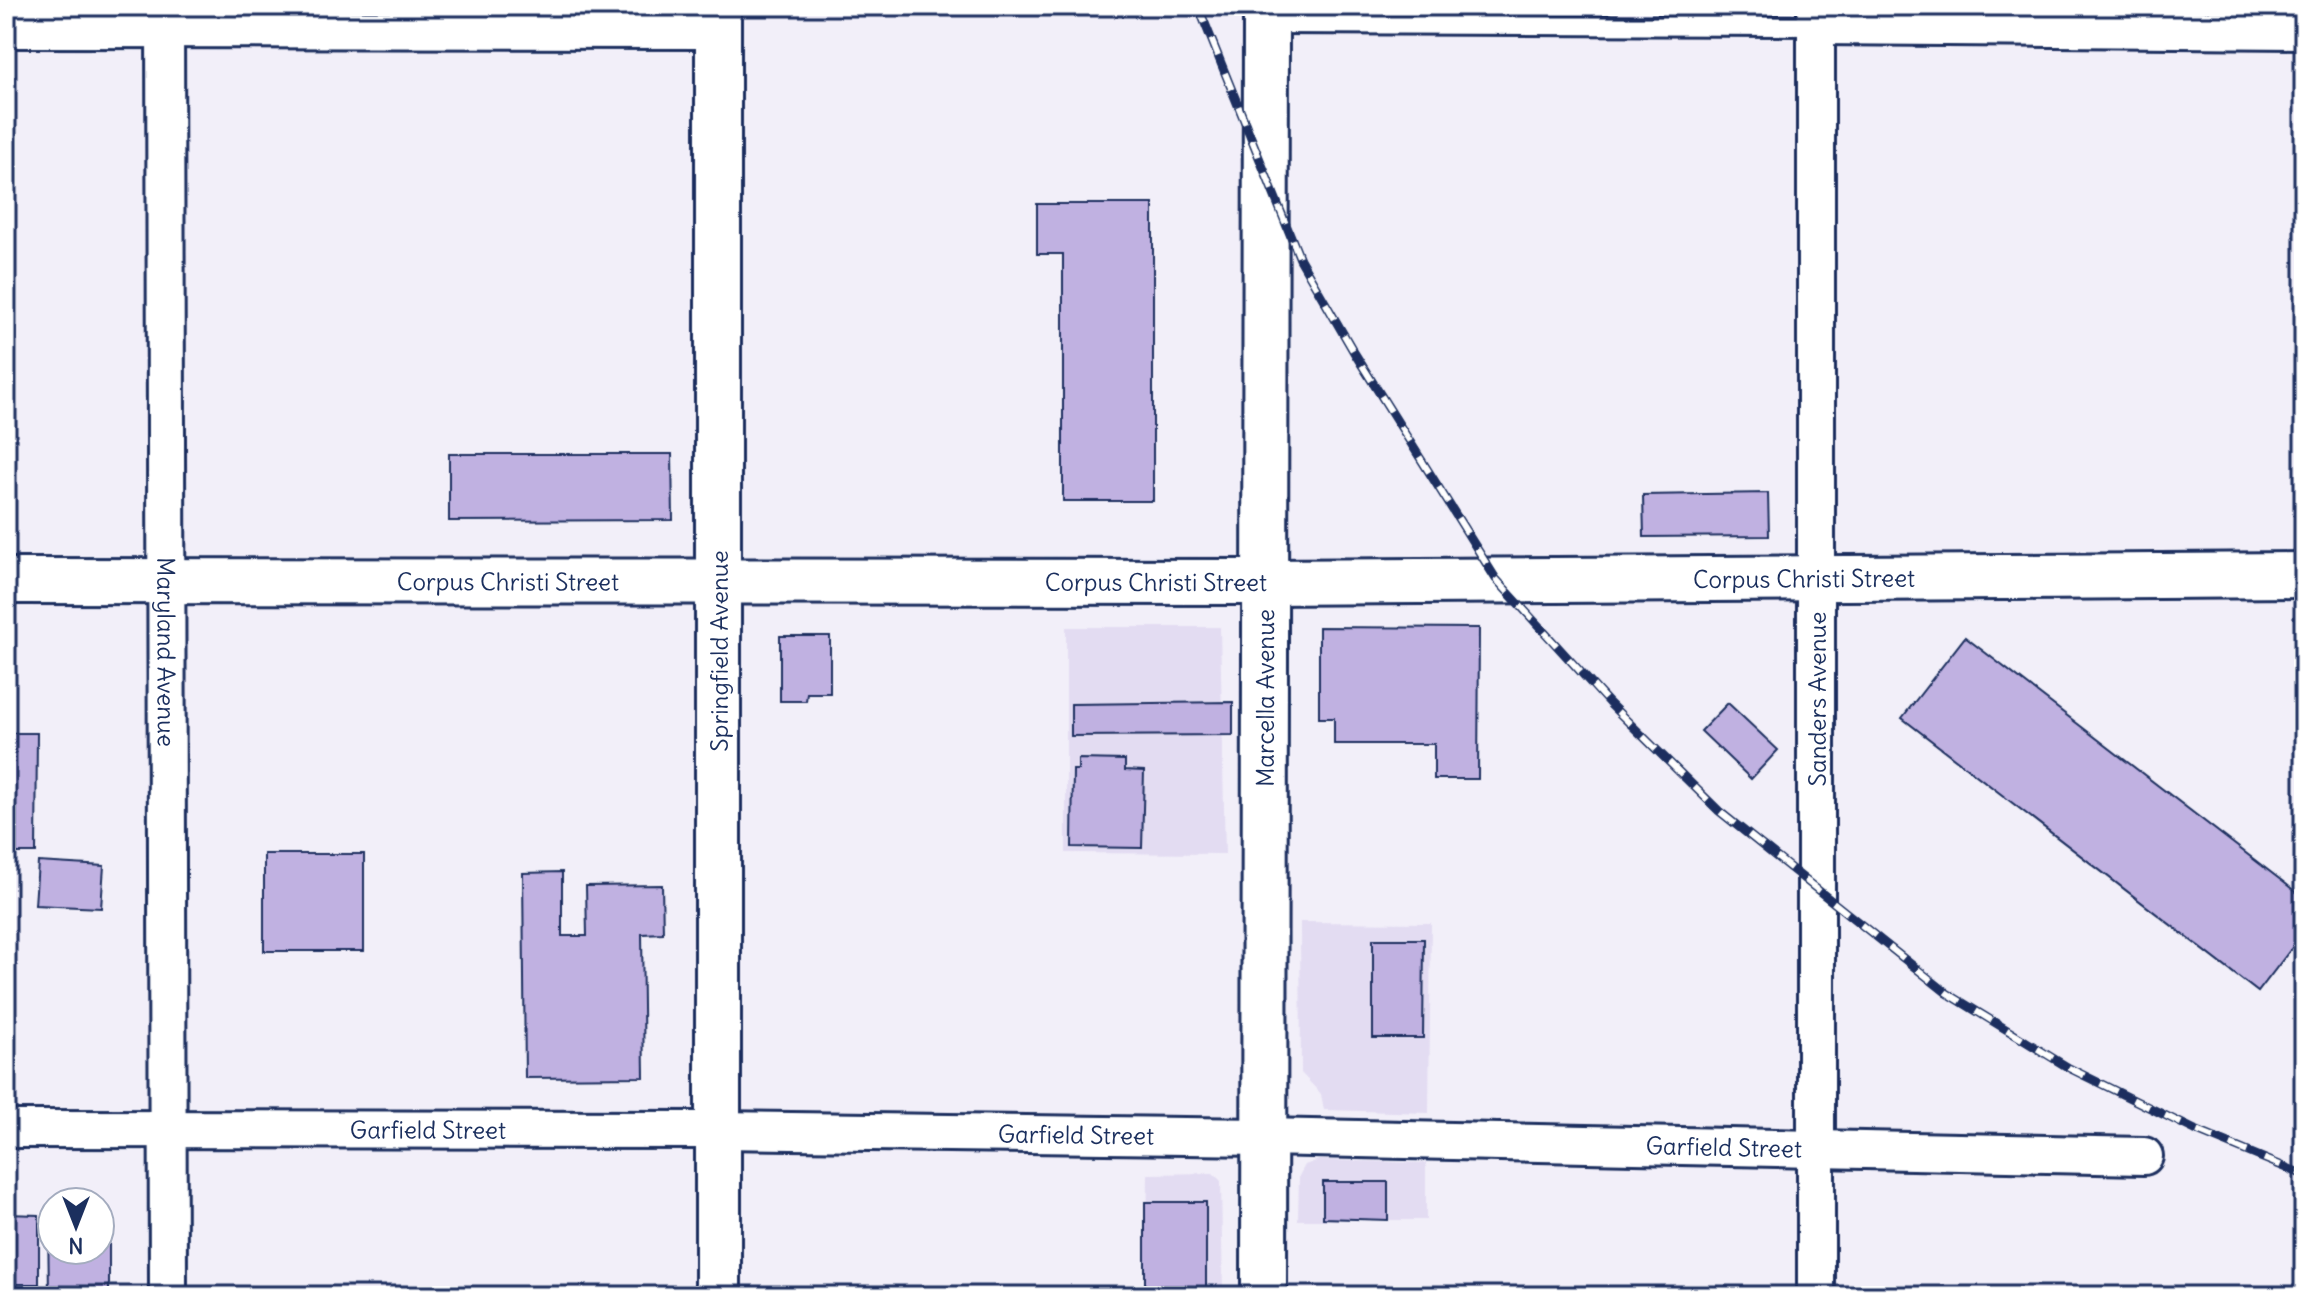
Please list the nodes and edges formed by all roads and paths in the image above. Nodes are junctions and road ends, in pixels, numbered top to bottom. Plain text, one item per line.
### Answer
1 (1266, 15) edge
2 (1816, 16) edge
3 (165, 18) edge
4 (718, 18) edge
5 (6, 29) edge
6 (2304, 30) edge
7 (2304, 575) edge
8 (1817, 580) junction
9 (6, 581) edge
10 (166, 581) junction
11 (719, 582) junction
12 (1263, 582) junction
13 (6, 1129) edge
14 (169, 1130) junction
15 (718, 1130) junction
16 (1264, 1137) junction
17 (1816, 1151) junction
18 (2144, 1156) dead end
19 (168, 1296) edge
20 (718, 1296) edge
21 (1264, 1296) edge
22 (1816, 1296) edge

1 - 2 lane
1 - 12 main road, Marcella Avenue
2 - 6 street
2 - 8 street, Sanders Avenue
3 - 4 street
3 - 5 street
3 - 10 street, Maryland Avenue
4 - 11 main road, Springfield Avenue
7 - 8 main road, Corpus Christi Street
8 - 12 main road, Corpus Christi Street
8 - 17 street, Sanders Avenue
9 - 10 main road, Corpus Christi Street
10 - 11 main road, Corpus Christi Street
10 - 14 street, Maryland Avenue
11 - 12 main road, Corpus Christi Street
11 - 15 main road, Springfield Avenue
12 - 16 main road, Marcella Avenue
13 - 14 street, Garfield Street
14 - 15 street, Garfield Street
14 - 19 street, Maryland Avenue
15 - 16 street, Garfield Street
15 - 20 main road, Springfield Avenue
16 - 17 street, Garfield Street
16 - 21 main road, Marcella Avenue
17 - 18 street, Garfield Street
17 - 22 street, Sanders Avenue

